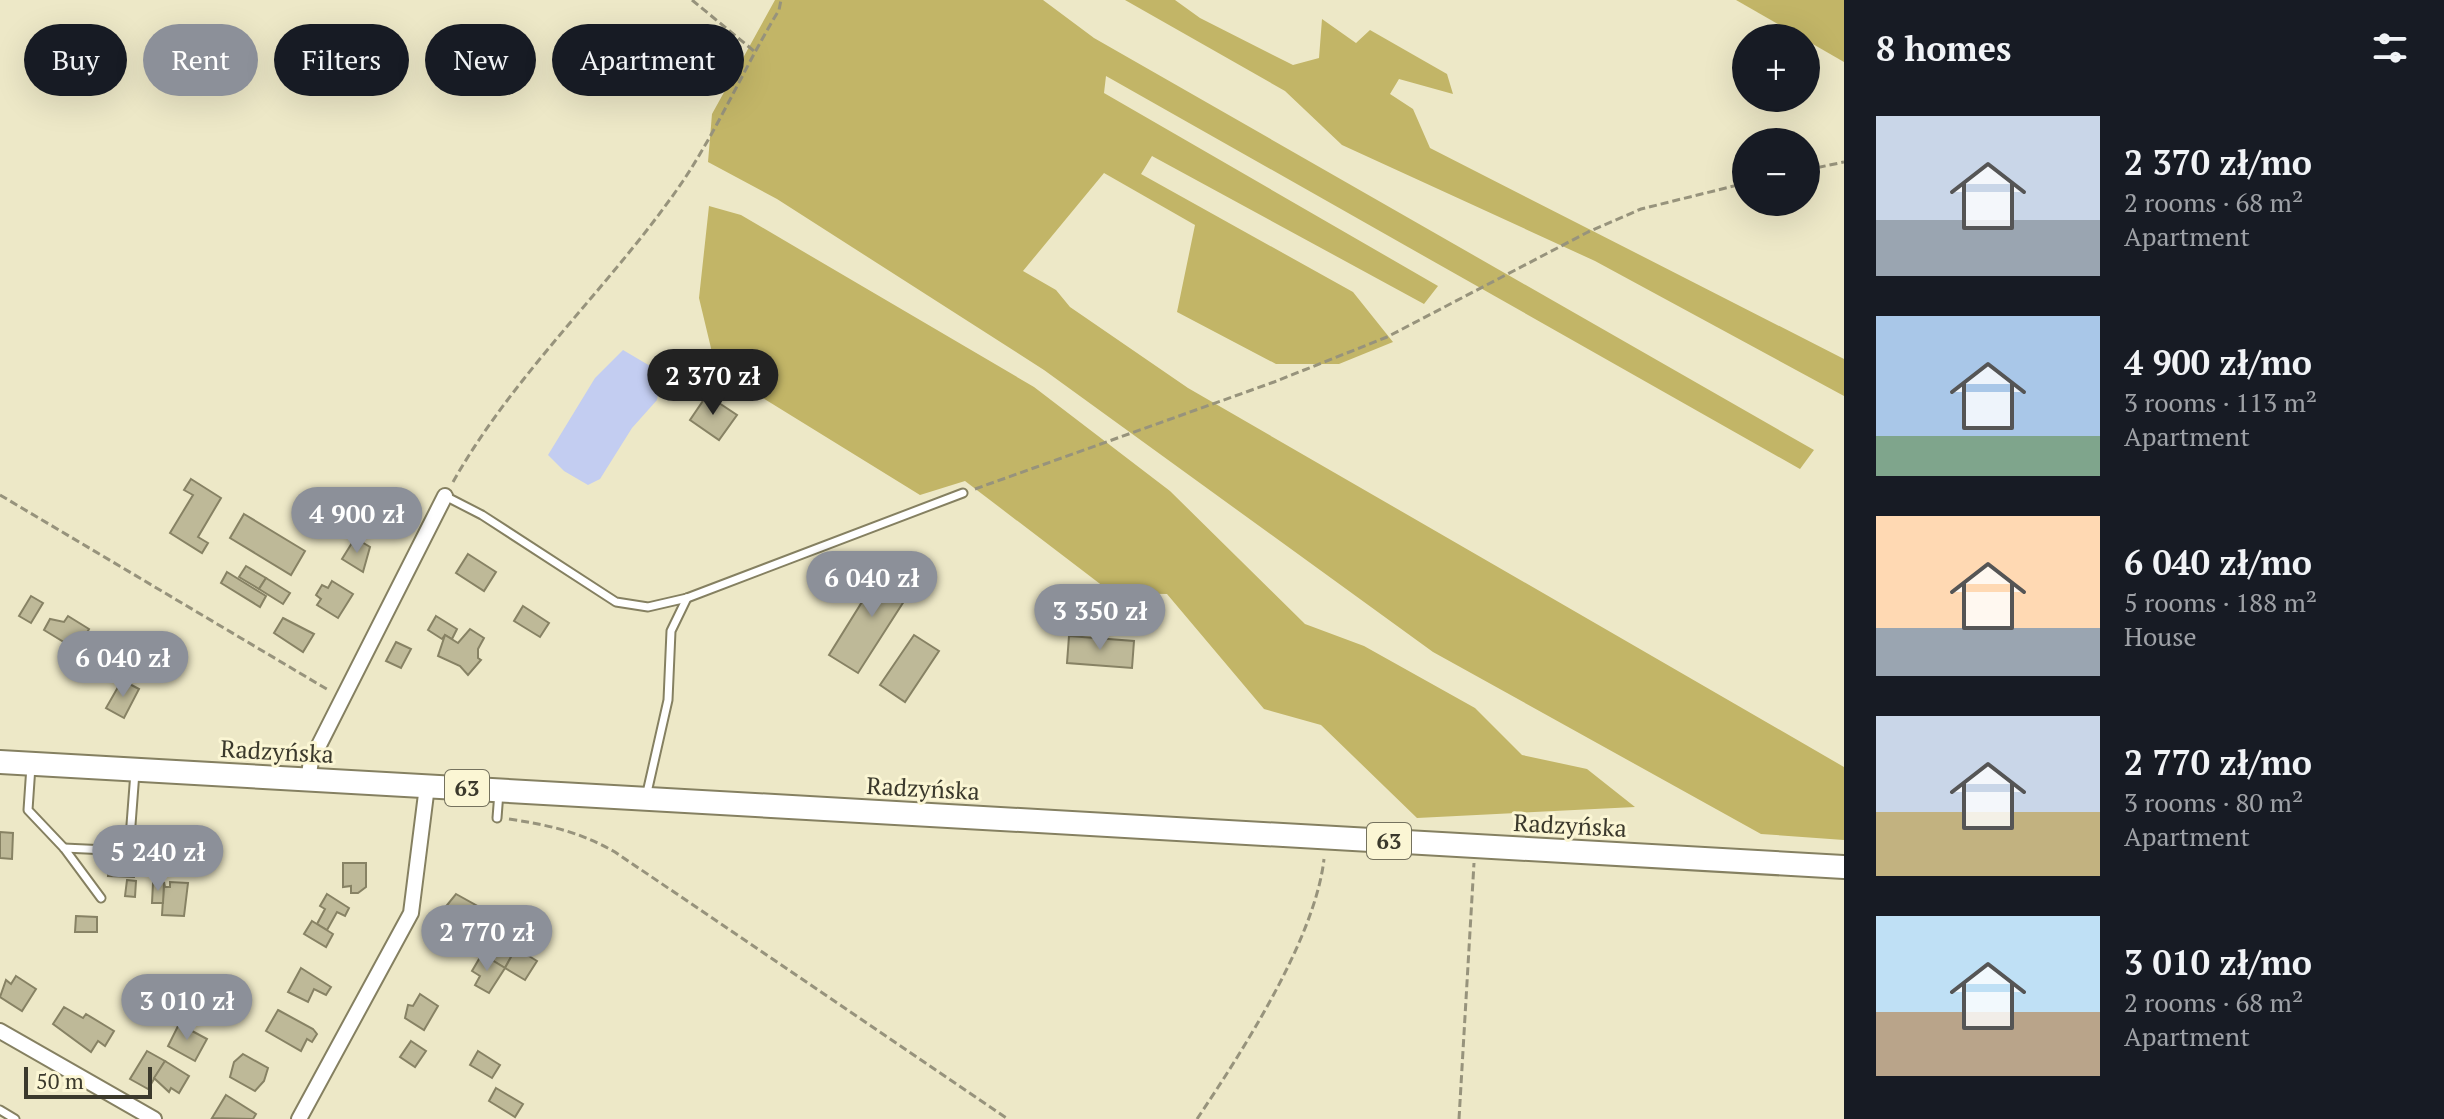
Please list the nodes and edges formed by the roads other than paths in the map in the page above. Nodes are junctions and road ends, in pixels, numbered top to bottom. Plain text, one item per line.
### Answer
1 (963, 493) road end
2 (445, 496) joint
3 (687, 598) junction
4 (0, 762) edge
5 (31, 764) junction
6 (135, 770) junction
7 (308, 780) junction
8 (427, 786) junction
9 (499, 790) junction
10 (646, 799) junction
11 (497, 818) road end
12 (64, 848) junction
13 (1844, 867) edge
14 (101, 898) dead end
15 (0, 1031) edge
16 (0, 1110) edge
17 (15, 1119) edge
18 (154, 1119) edge
19 (299, 1119) edge

1 - 3 lane
2 - 3 lane
2 - 7 street
3 - 10 lane
4 - 5 main road, Radzyńska / 63
5 - 6 main road, Radzyńska / 63
5 - 12 lane
6 - 7 main road, Radzyńska / 63
6 - 12 lane
7 - 8 main road, Radzyńska / 63
8 - 9 main road, Radzyńska / 63
8 - 19 street
9 - 10 main road, Radzyńska / 63
9 - 11 lane
10 - 13 main road, Radzyńska / 63
12 - 14 lane
15 - 18 street
16 - 17 lane

